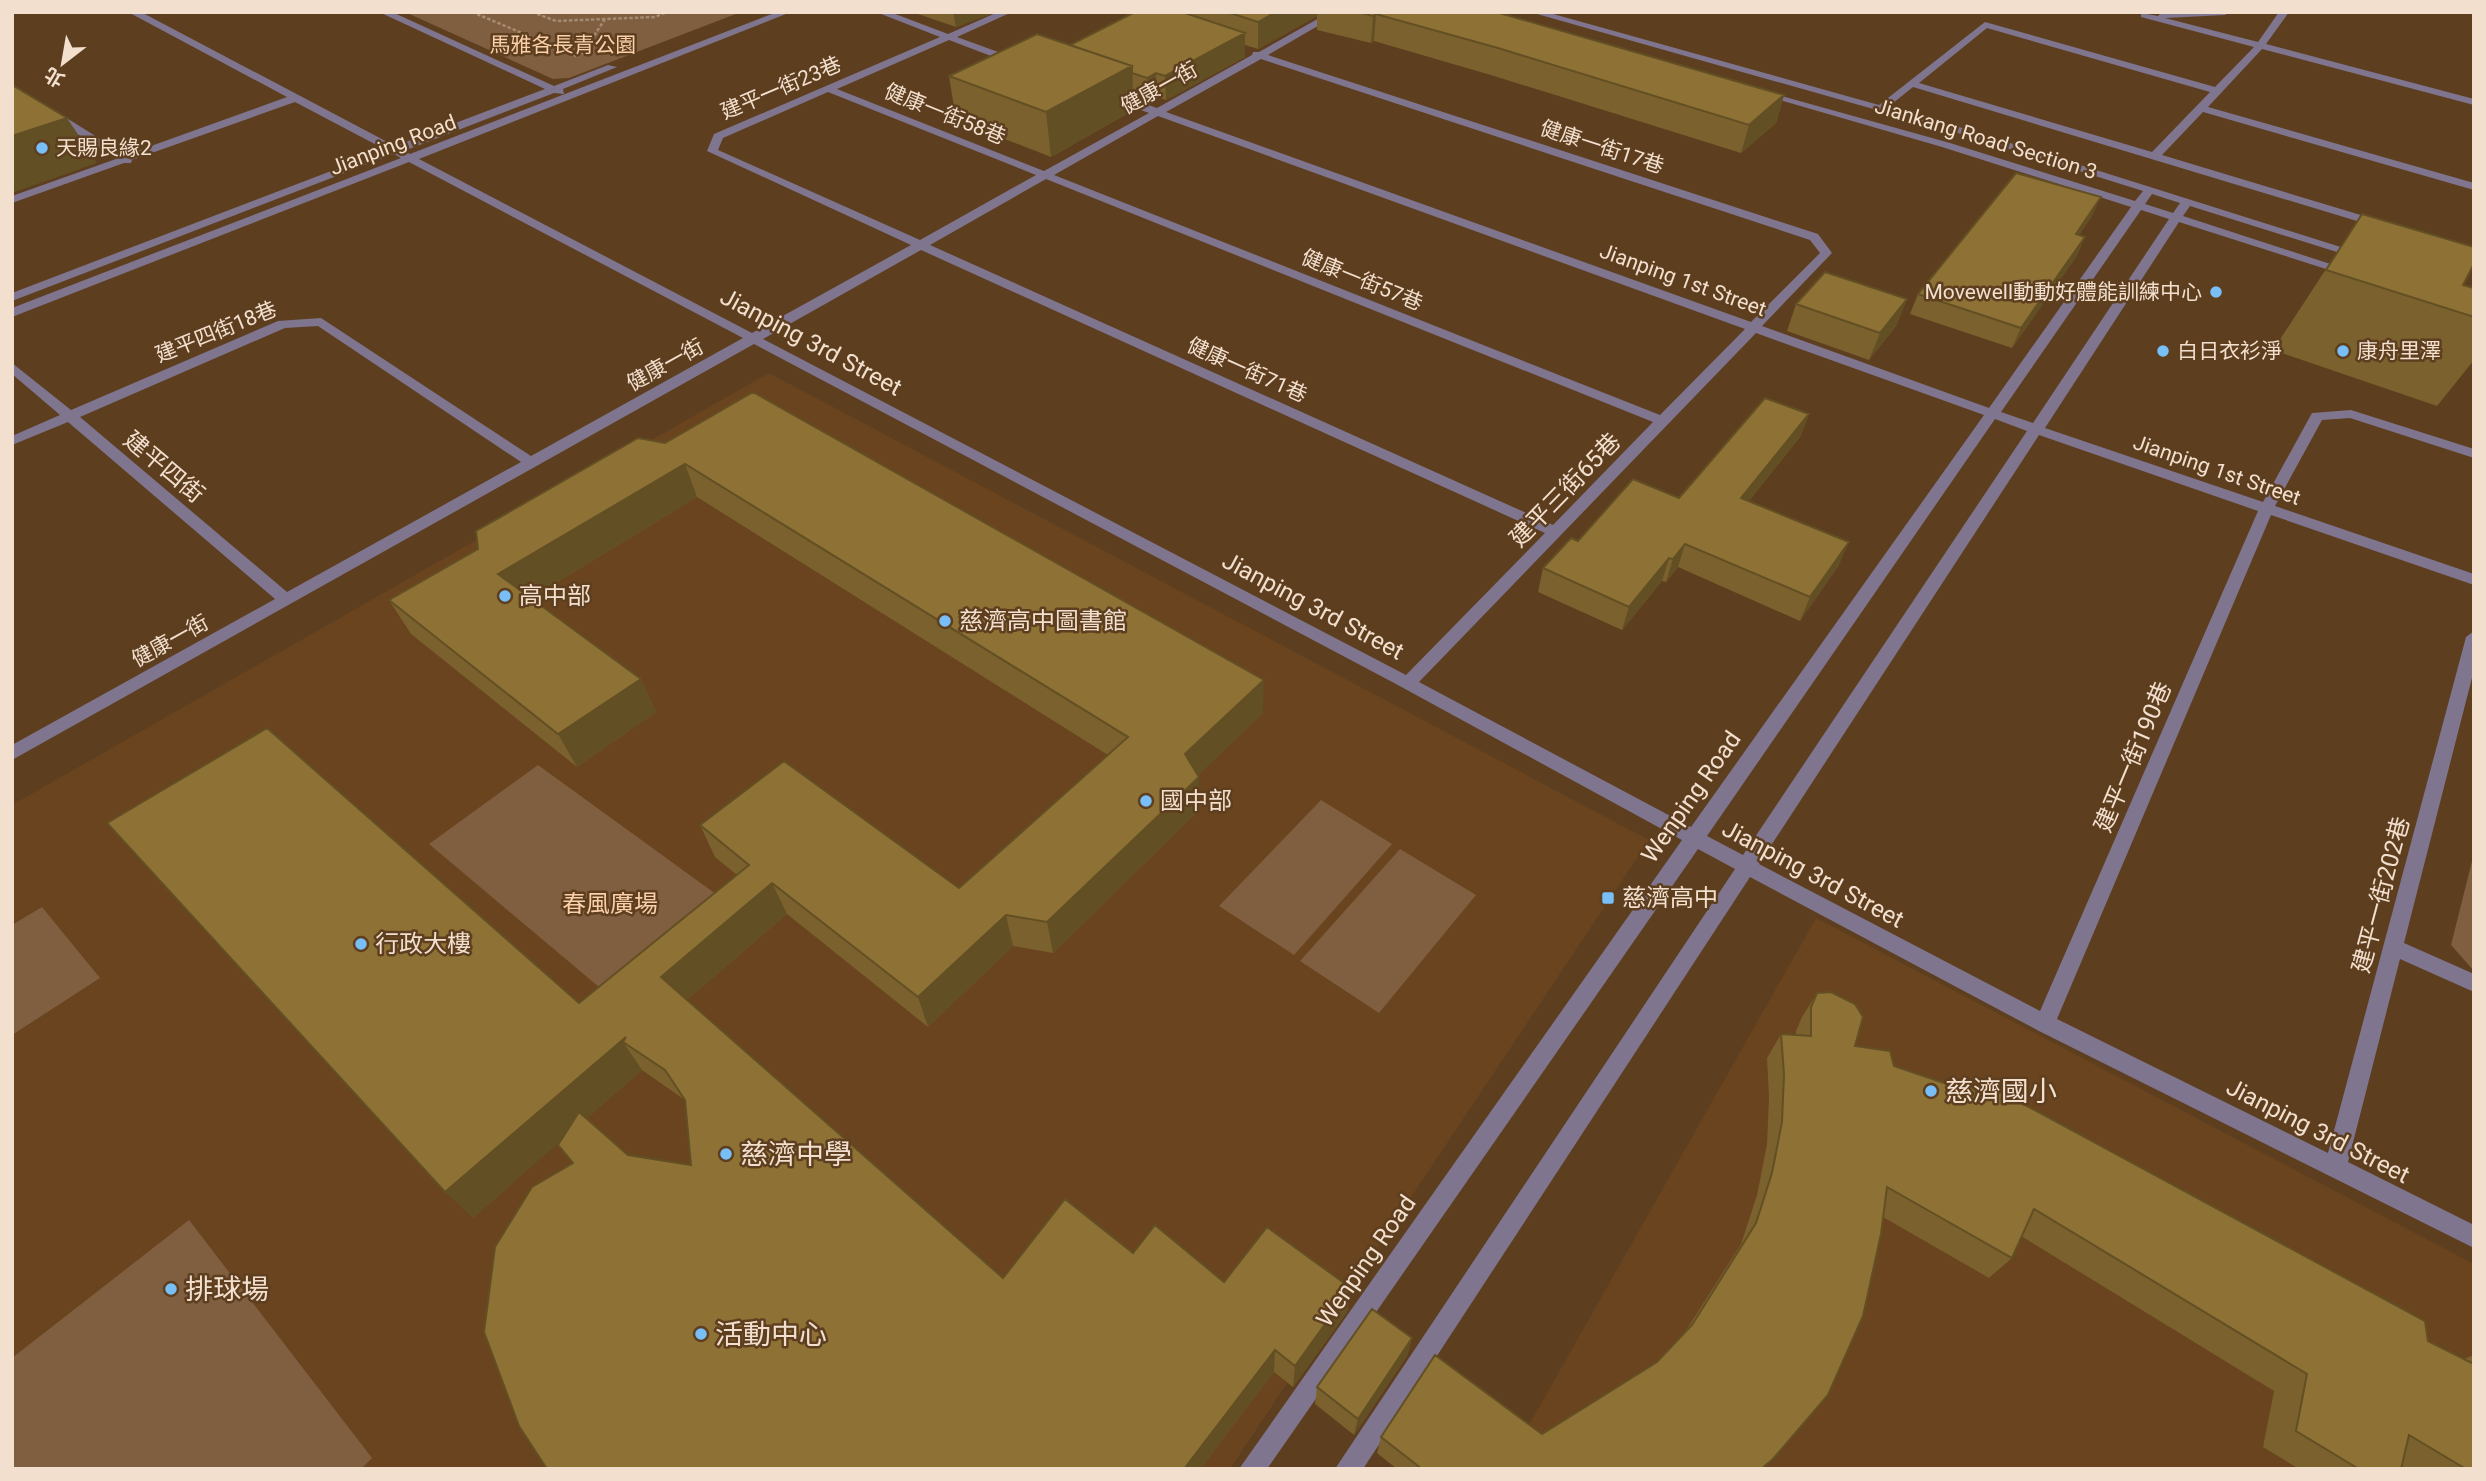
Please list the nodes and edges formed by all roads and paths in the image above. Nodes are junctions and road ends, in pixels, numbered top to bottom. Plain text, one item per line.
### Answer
1 (133, 12) edge
2 (384, 12) edge
3 (472, 12) edge
4 (532, 12) edge
5 (667, 12) edge
6 (755, 12) edge
7 (786, 12) edge
8 (881, 12) edge
9 (1007, 12) edge
10 (1337, 12) edge
11 (1535, 12) edge
12 (2225, 12) edge
13 (2284, 12) edge
14 (949, 37) junction
15 (2259, 47) junction
16 (1247, 51) dead end
17 (1260, 55) junction
18 (580, 57) dead end
19 (1027, 66) edge
20 (1910, 83) junction
21 (12, 88) edge
22 (1748, 88) edge
23 (555, 89) junction
24 (829, 89) junction
25 (2218, 91) junction
26 (1105, 94) edge
27 (569, 97) junction
28 (295, 98) junction
29 (2474, 102) edge
30 (1881, 108) junction
31 (2202, 108) junction
32 (1158, 113) junction
33 (394, 150) junction
34 (2155, 156) junction
35 (127, 160) junction
36 (408, 160) junction
37 (1047, 175) junction
38 (2474, 187) edge
39 (2149, 190) junction
40 (12, 201) edge
41 (2187, 201) junction
42 (2137, 206) junction
43 (2175, 217) junction
44 (2394, 228) edge
45 (921, 246) junction
46 (2369, 258) edge
47 (2368, 278) edge
48 (12, 297) edge
49 (12, 313) edge
50 (1754, 328) junction
51 (753, 339) junction
52 (12, 366) edge
53 (1992, 414) junction
54 (69, 416) junction
55 (1663, 421) junction
56 (2035, 429) junction
57 (12, 441) edge
58 (2474, 454) edge
59 (532, 463) junction
60 (2266, 510) junction
61 (1556, 532) junction
62 (2474, 580) edge
63 (286, 600) junction
64 (2474, 637) edge
65 (1408, 683) junction
66 (12, 753) edge
67 (1694, 838) junction
68 (1746, 867) junction
69 (2393, 947) junction
70 (2474, 983) edge
71 (2045, 1023) junction
72 (2336, 1166) junction
73 (2474, 1237) edge
74 (1252, 1469) edge
75 (1348, 1469) edge

1 - 28 street, Jianping 3rd Street
2 - 23 street
3 - 18 path
4 - 5 path
6 - 23 street, Jianping Road
7 - 27 street, Jianping Road
8 - 14 street
9 - 14 street, 建平一街23巷
10 - 17 street, 健康一街
11 - 30 street, Jiankang Road Section 3
12 - 15 street
13 - 15 street
14 - 19 street
14 - 24 street, 建平一街23巷
15 - 25 street
15 - 29 street
16 - 17 street
17 - 32 street, 健康一街
17 - 50 street, 健康一街17巷
20 - 25 street
20 - 30 street
20 - 34 street
21 - 35 street
22 - 42 street, Jiankang Road Section 3
23 - 27 street
23 - 33 street, Jianping Road
24 - 37 street, 健康一街58巷
24 - 45 street, 建平一街23巷
25 - 31 street
26 - 32 street, Jianping 1st Street
27 - 36 street, Jianping Road
28 - 33 street, Jianping 3rd Street
28 - 35 street
30 - 39 street, Jiankang Road Section 3
31 - 34 street
31 - 38 street
32 - 37 street, 健康一街
32 - 50 street, Jianping 1st Street
33 - 36 street, Jianping 3rd Street
33 - 48 street, Jianping Road
34 - 44 street
35 - 40 street
36 - 49 street, Jianping Road
36 - 51 street, Jianping 3rd Street
37 - 45 street, 健康一街
37 - 55 street, 健康一街57巷
39 - 41 street, Jiankang Road Section 3
39 - 42 street, Wenping Road
41 - 43 street
41 - 46 street, Jiankang Road Section 3
42 - 43 street, Jiankang Road Section 3
42 - 53 street, Wenping Road
43 - 47 street, Jiankang Road Section 3
43 - 56 street
45 - 51 street, 健康一街
45 - 61 street, 健康一街71巷
50 - 53 street, Jianping 1st Street
50 - 55 street, 建平三街65巷
51 - 59 street, 健康一街
51 - 65 street, Jianping 3rd Street
52 - 54 street, 建平四街
53 - 56 street, Jianping 1st Street
53 - 67 street, Wenping Road
54 - 57 street, 建平四街18巷
54 - 59 street, 建平四街18巷
54 - 63 street, 建平四街
55 - 61 street, 建平三街65巷
56 - 60 street, Jianping 1st Street
56 - 68 street
58 - 60 street, 建平一街190巷
59 - 63 street, 健康一街
60 - 62 street, Jianping 1st Street
60 - 71 street, 建平一街190巷
61 - 65 street, 建平三街65巷
63 - 66 street, 健康一街
64 - 69 street, 建平一街202巷
65 - 67 street, Jianping 3rd Street
67 - 68 street, Jianping 3rd Street
67 - 74 street, Wenping Road
68 - 71 street, Jianping 3rd Street
68 - 75 street
69 - 70 street
69 - 72 street, 建平一街202巷
71 - 72 street, Jianping 3rd Street
72 - 73 street, Jianping 3rd Street

